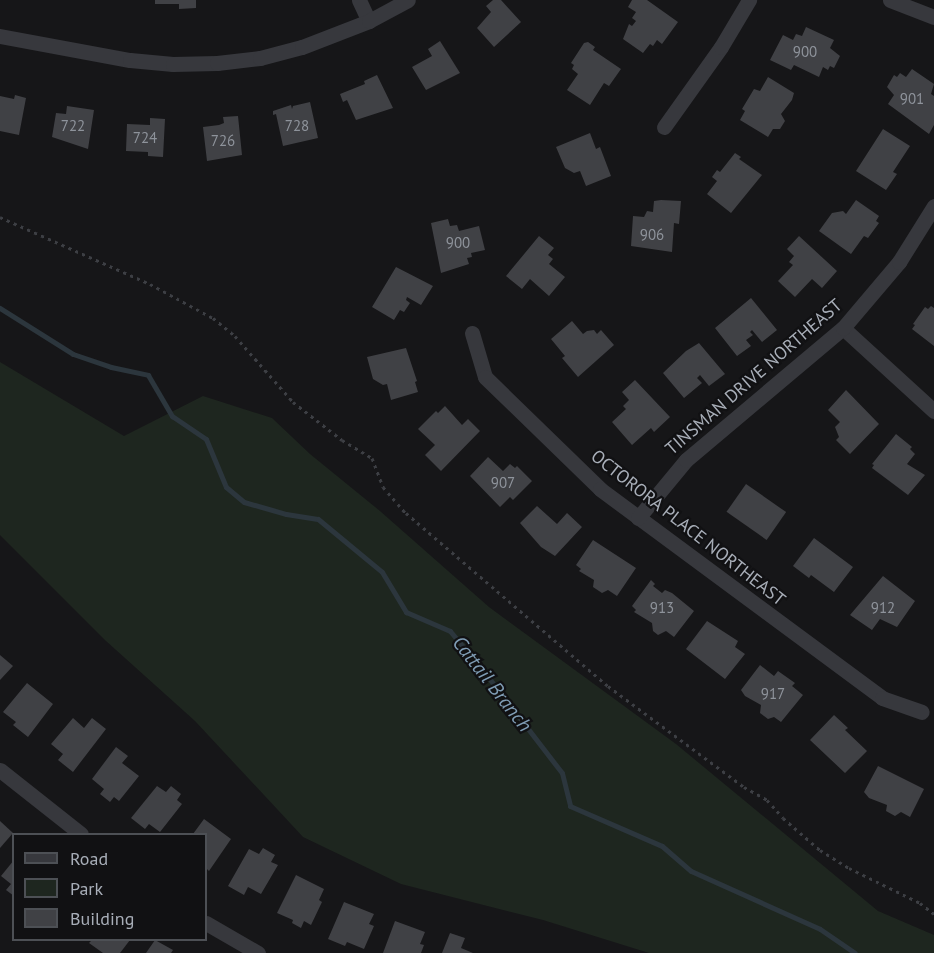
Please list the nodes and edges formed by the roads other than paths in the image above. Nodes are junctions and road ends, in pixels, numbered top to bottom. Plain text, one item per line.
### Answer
1 (359, 0) edge
2 (408, 0) edge
3 (749, 0) edge
4 (890, 0) edge
5 (934, 17) edge
6 (369, 21) junction
7 (0, 36) edge
8 (664, 127) dead end
9 (934, 206) edge
10 (843, 328) junction
11 (472, 333) dead end
12 (934, 411) edge
13 (638, 518) junction
14 (922, 712) dead end
15 (0, 770) edge
16 (80, 833) edge
17 (207, 924) edge
18 (258, 953) edge

1 - 6 street
2 - 6 street
3 - 8 street
4 - 5 street
6 - 7 street
9 - 10 street, TINSMAN DRIVE NORTHEAST
10 - 12 street
10 - 13 street, TINSMAN DRIVE NORTHEAST
11 - 13 street, OCTORORA PLACE NORTHEAST
13 - 14 street, OCTORORA PLACE NORTHEAST
15 - 16 street
17 - 18 street

